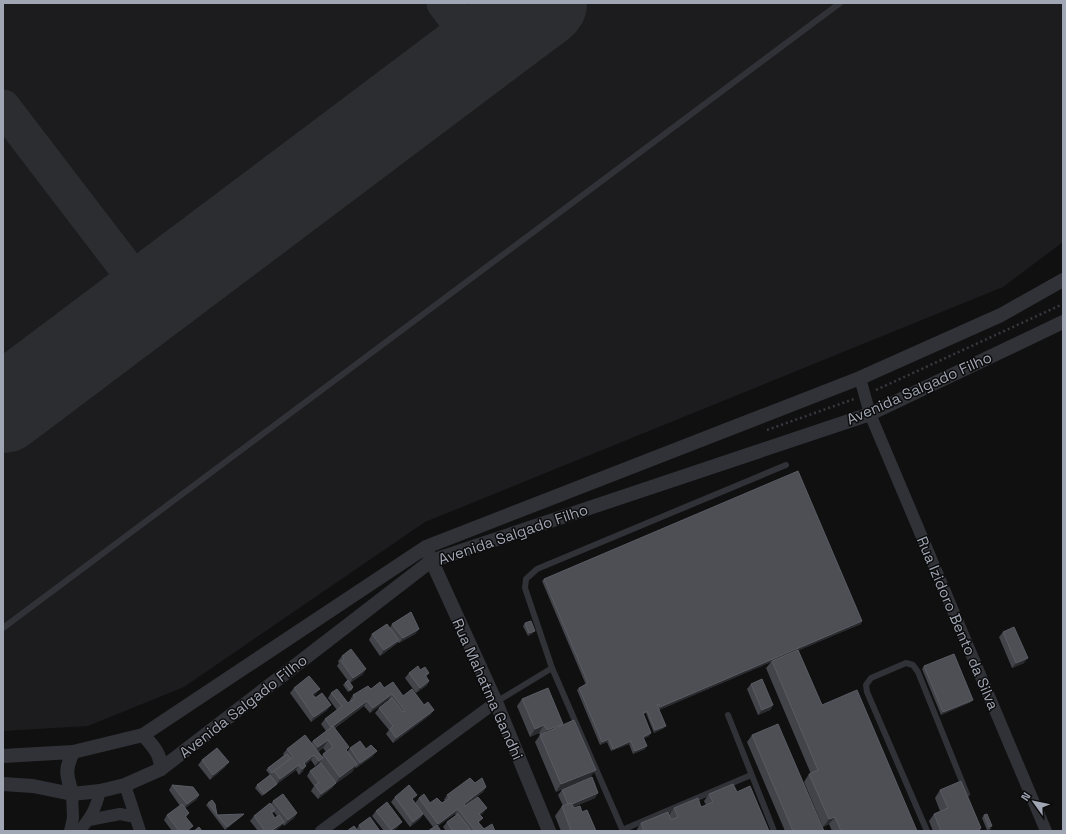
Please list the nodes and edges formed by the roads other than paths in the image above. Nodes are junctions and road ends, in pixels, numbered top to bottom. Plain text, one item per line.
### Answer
1 (840, 3) edge
2 (1063, 280) edge
3 (1063, 322) edge
4 (860, 378) junction
5 (870, 414) junction
6 (786, 465) dead end
7 (426, 547) junction
8 (431, 561) junction
9 (3, 628) edge
10 (552, 668) junction
11 (496, 702) junction
12 (728, 715) dead end
13 (143, 735) junction
14 (73, 752) junction
15 (3, 756) edge
16 (161, 769) junction
17 (751, 775) junction
18 (3, 784) edge
19 (125, 785) junction
20 (100, 790) junction
21 (72, 794) junction
22 (970, 803) edge
23 (136, 817) junction
24 (89, 820) junction
25 (548, 830) edge
26 (622, 830) edge
27 (70, 831) edge
28 (79, 831) edge
29 (140, 831) edge
30 (321, 831) edge
31 (774, 831) edge
32 (927, 831) edge
33 (1046, 831) edge

1 - 9 lane
2 - 4 street
3 - 5 street, Avenida Salgado Filho
4 - 5 street, Rua Izidoro Bento da Silva
4 - 7 street, Avenida Salgado Filho
5 - 8 street, Avenida Salgado Filho
5 - 33 street, Rua Izidoro Bento da Silva
6 - 10 lane
7 - 8 street, Rua Mahatma Gandhi
7 - 13 street, Avenida Salgado Filho
8 - 11 street, Rua Mahatma Gandhi
8 - 16 street, Avenida Salgado Filho
10 - 11 lane
10 - 26 lane
11 - 25 street, Rua Mahatma Gandhi
11 - 30 street
12 - 17 lane
13 - 14 street, Avenida Salgado Filho
13 - 16 street
14 - 15 street, Avenida Salgado Filho
14 - 21 street
16 - 19 street, Avenida Salgado Filho
17 - 26 lane
17 - 31 lane
18 - 21 street, Avenida Salgado Filho
19 - 20 street, Avenida Salgado Filho
19 - 23 street
20 - 21 street, Avenida Salgado Filho
20 - 24 street
21 - 27 street
22 - 32 lane
23 - 24 street
23 - 29 street
24 - 28 street

